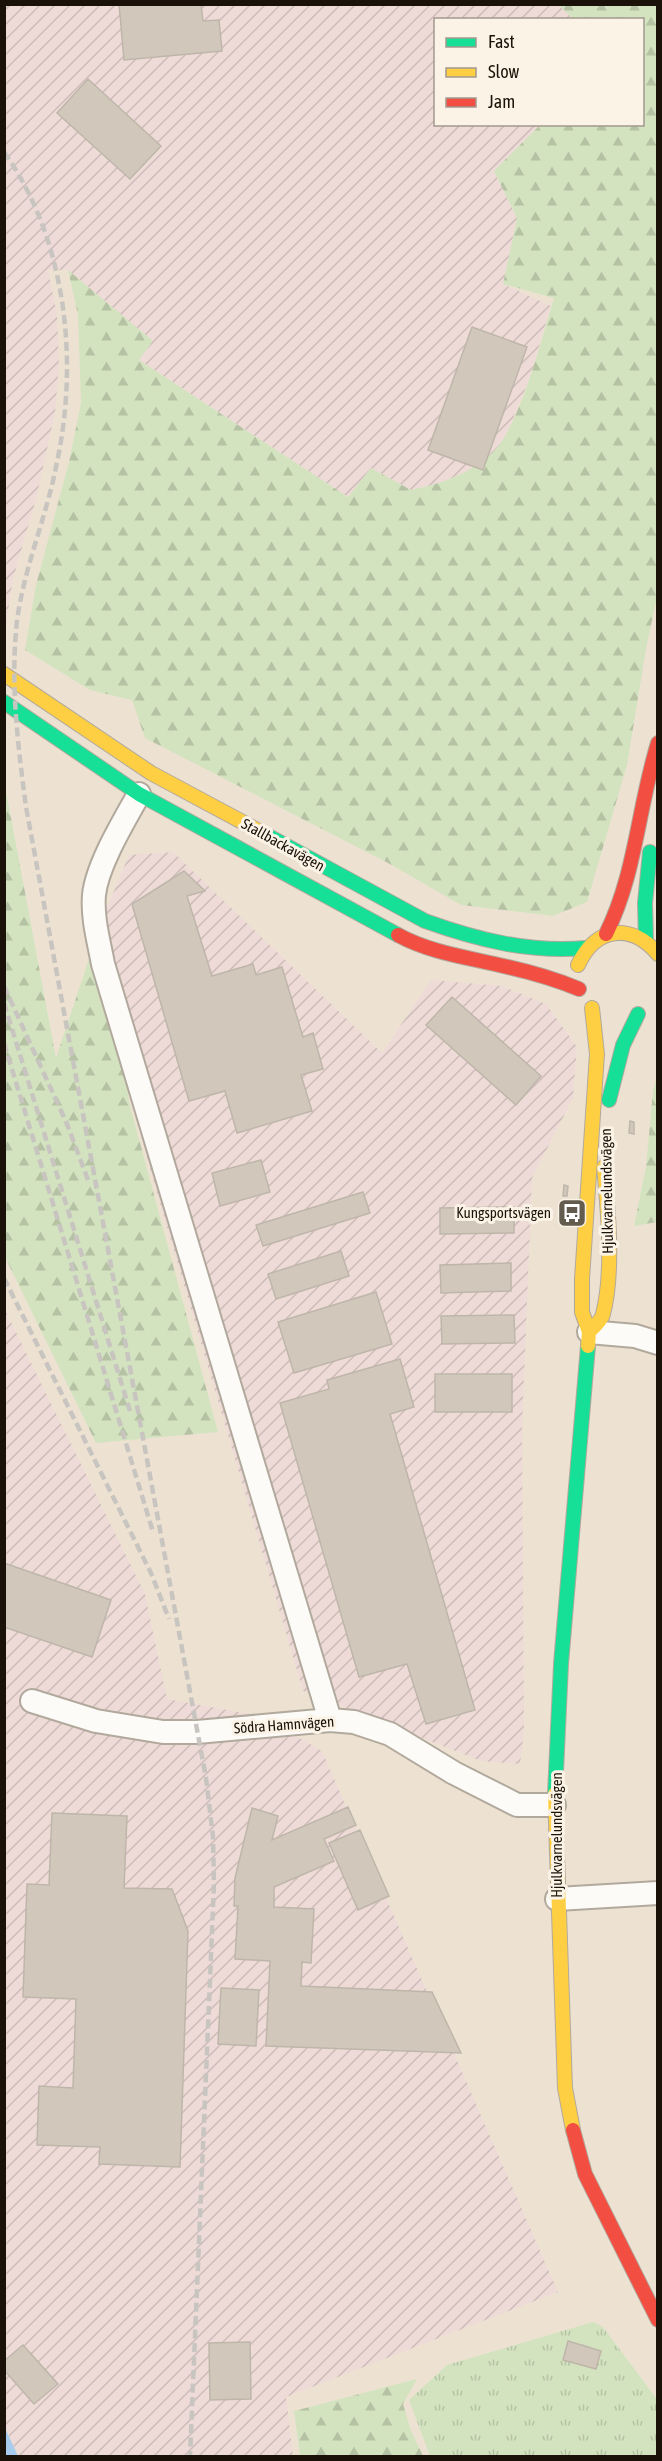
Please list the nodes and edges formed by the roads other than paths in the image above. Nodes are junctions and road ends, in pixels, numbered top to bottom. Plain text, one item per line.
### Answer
1 (4, 674) edge
2 (4, 702) edge
3 (657, 743) edge
4 (139, 794) junction
5 (651, 842) dead end
6 (606, 934) junction
7 (646, 941) junction
8 (586, 948) junction
9 (657, 954) edge
10 (579, 989) junction
11 (652, 1004) dead end
12 (638, 1014) junction
13 (622, 1018) dead end
14 (589, 1332) junction
15 (657, 1342) edge
16 (32, 1701) dead end
17 (330, 1720) junction
18 (554, 1805) junction
19 (657, 1893) edge
20 (557, 1899) junction
21 (657, 2320) edge

1 - 8 street, Stallbackavägen
2 - 4 street, Stallbackavägen
3 - 6 street
4 - 10 street, Stallbackavägen
4 - 17 street
5 - 7 street
6 - 7 street
6 - 8 street
7 - 9 street
8 - 10 street
10 - 14 street, Hjulkvarnelundsvägen
11 - 12 street
12 - 13 street
12 - 14 street, Hjulkvarnelundsvägen
14 - 15 street
14 - 18 street, Hjulkvarnelundsvägen
16 - 17 street, Södra Hamnvägen
17 - 18 street, Södra Hamnvägen
18 - 20 street, Hjulkvarnelundsvägen
19 - 20 street
20 - 21 street, Hjulkvarnelundsvägen

